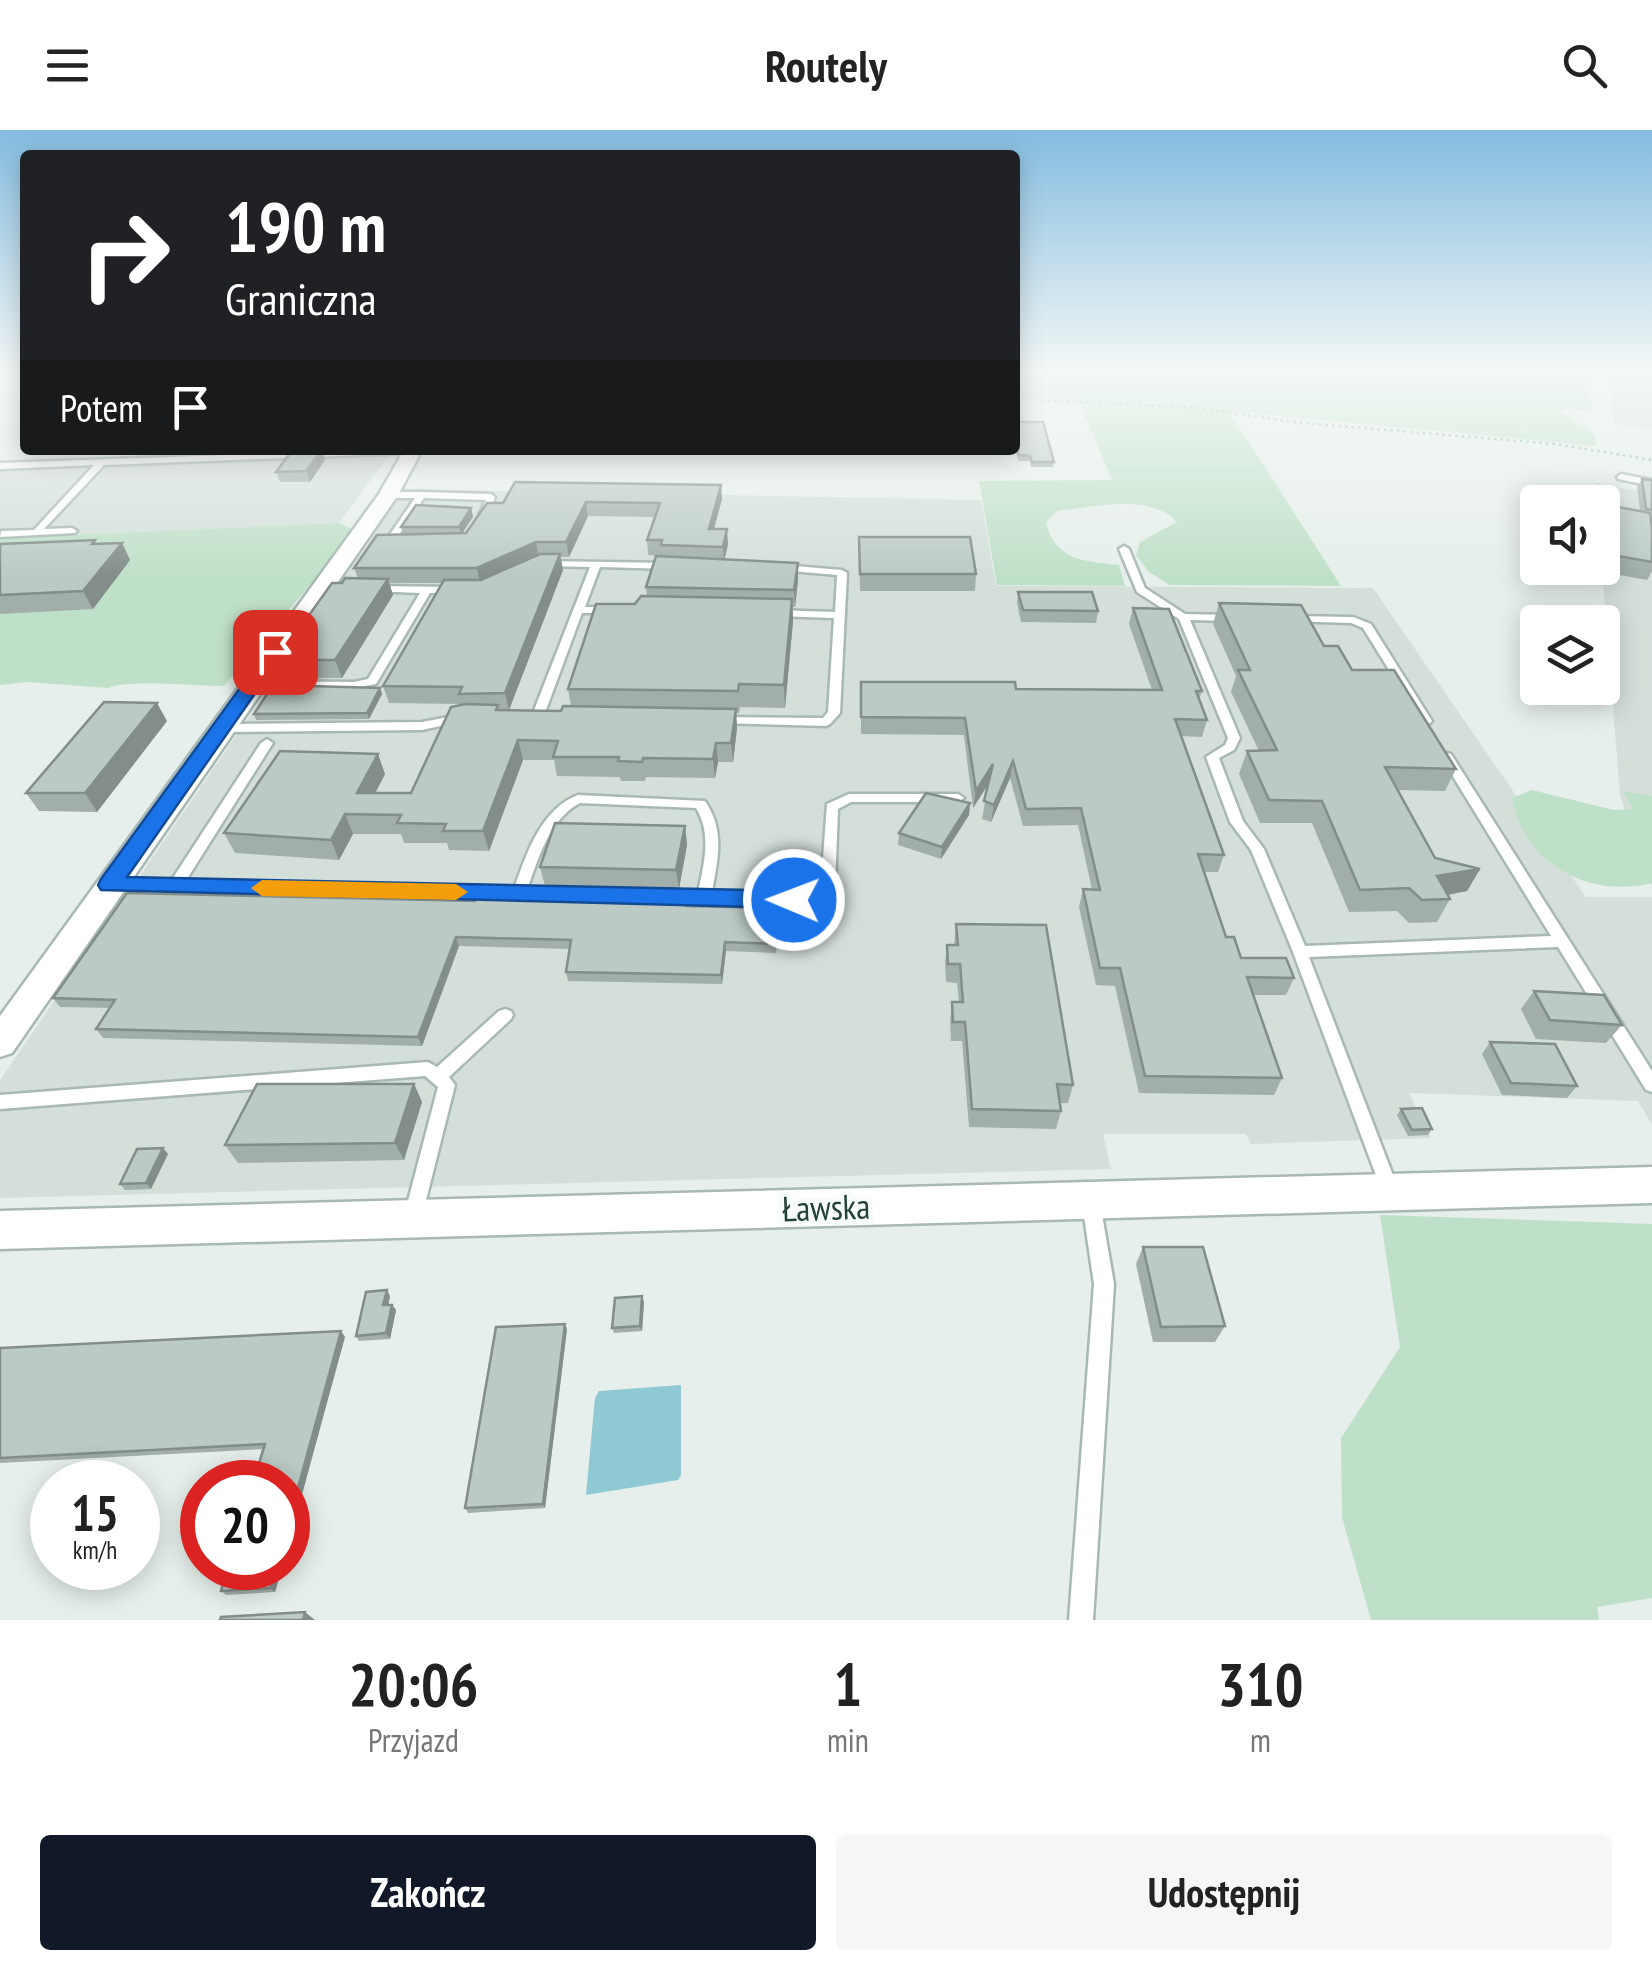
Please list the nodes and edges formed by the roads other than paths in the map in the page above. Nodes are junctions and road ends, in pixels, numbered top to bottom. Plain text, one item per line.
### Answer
1 (293, 455) edge
2 (410, 455) edge
3 (100, 463) junction
4 (0, 466) edge
5 (1621, 477) dead end
6 (1652, 483) edge
7 (388, 494) junction
8 (422, 495) junction
9 (477, 527) edge
10 (72, 531) dead end
11 (36, 533) junction
12 (0, 534) edge
13 (354, 542) junction
14 (390, 543) junction
15 (406, 543) edge
16 (1124, 549) dead end
17 (596, 564) junction
18 (526, 566) edge
19 (694, 566) edge
20 (773, 568) edge
21 (356, 588) edge
22 (427, 590) junction
23 (464, 590) edge
24 (578, 610) junction
25 (634, 611) edge
26 (765, 613) edge
27 (840, 615) junction
28 (1182, 617) junction
29 (1239, 618) edge
30 (1277, 619) edge
31 (252, 684) junction
32 (470, 717) edge
33 (520, 718) edge
34 (537, 718) junction
35 (556, 718) edge
36 (705, 720) edge
37 (220, 728) junction
38 (267, 743) dead end
39 (958, 798) edge
40 (109, 885) junction
41 (174, 886) junction
42 (519, 894) junction
43 (538, 894) edge
44 (649, 896) edge
45 (704, 898) junction
46 (1562, 941) junction
47 (1300, 952) junction
48 (505, 1015) dead end
49 (0, 1043) edge
50 (438, 1077) junction
51 (1652, 1086) edge
52 (0, 1102) edge
53 (1652, 1184) edge
54 (1390, 1192) junction
55 (1090, 1200) junction
56 (412, 1219) junction
57 (0, 1230) edge
58 (1081, 1620) edge

1 - 3 lane
2 - 7 street
3 - 4 lane
3 - 11 lane
5 - 6 lane
7 - 8 lane
7 - 13 street
8 - 9 lane
8 - 14 lane
10 - 11 lane
11 - 12 lane
13 - 14 lane
13 - 31 street
14 - 15 lane
16 - 28 lane
17 - 18 lane
17 - 19 lane
17 - 24 lane
20 - 27 lane
21 - 22 lane
22 - 23 lane
22 - 31 lane
24 - 25 lane
24 - 34 lane
26 - 27 lane
27 - 36 lane
28 - 29 lane
28 - 47 lane
30 - 46 lane
31 - 37 street
32 - 37 lane
33 - 34 lane
34 - 35 lane
37 - 40 street
38 - 41 lane
39 - 45 lane
40 - 41 lane
40 - 49 street
41 - 42 lane
42 - 43 lane
42 - 45 lane
44 - 45 lane
46 - 47 lane
46 - 51 lane
47 - 54 lane
48 - 50 lane
50 - 52 lane
50 - 56 lane
53 - 54 street, Ławska
54 - 55 street, Ławska
55 - 56 street, Ławska
55 - 58 lane
56 - 57 street, Ławska

